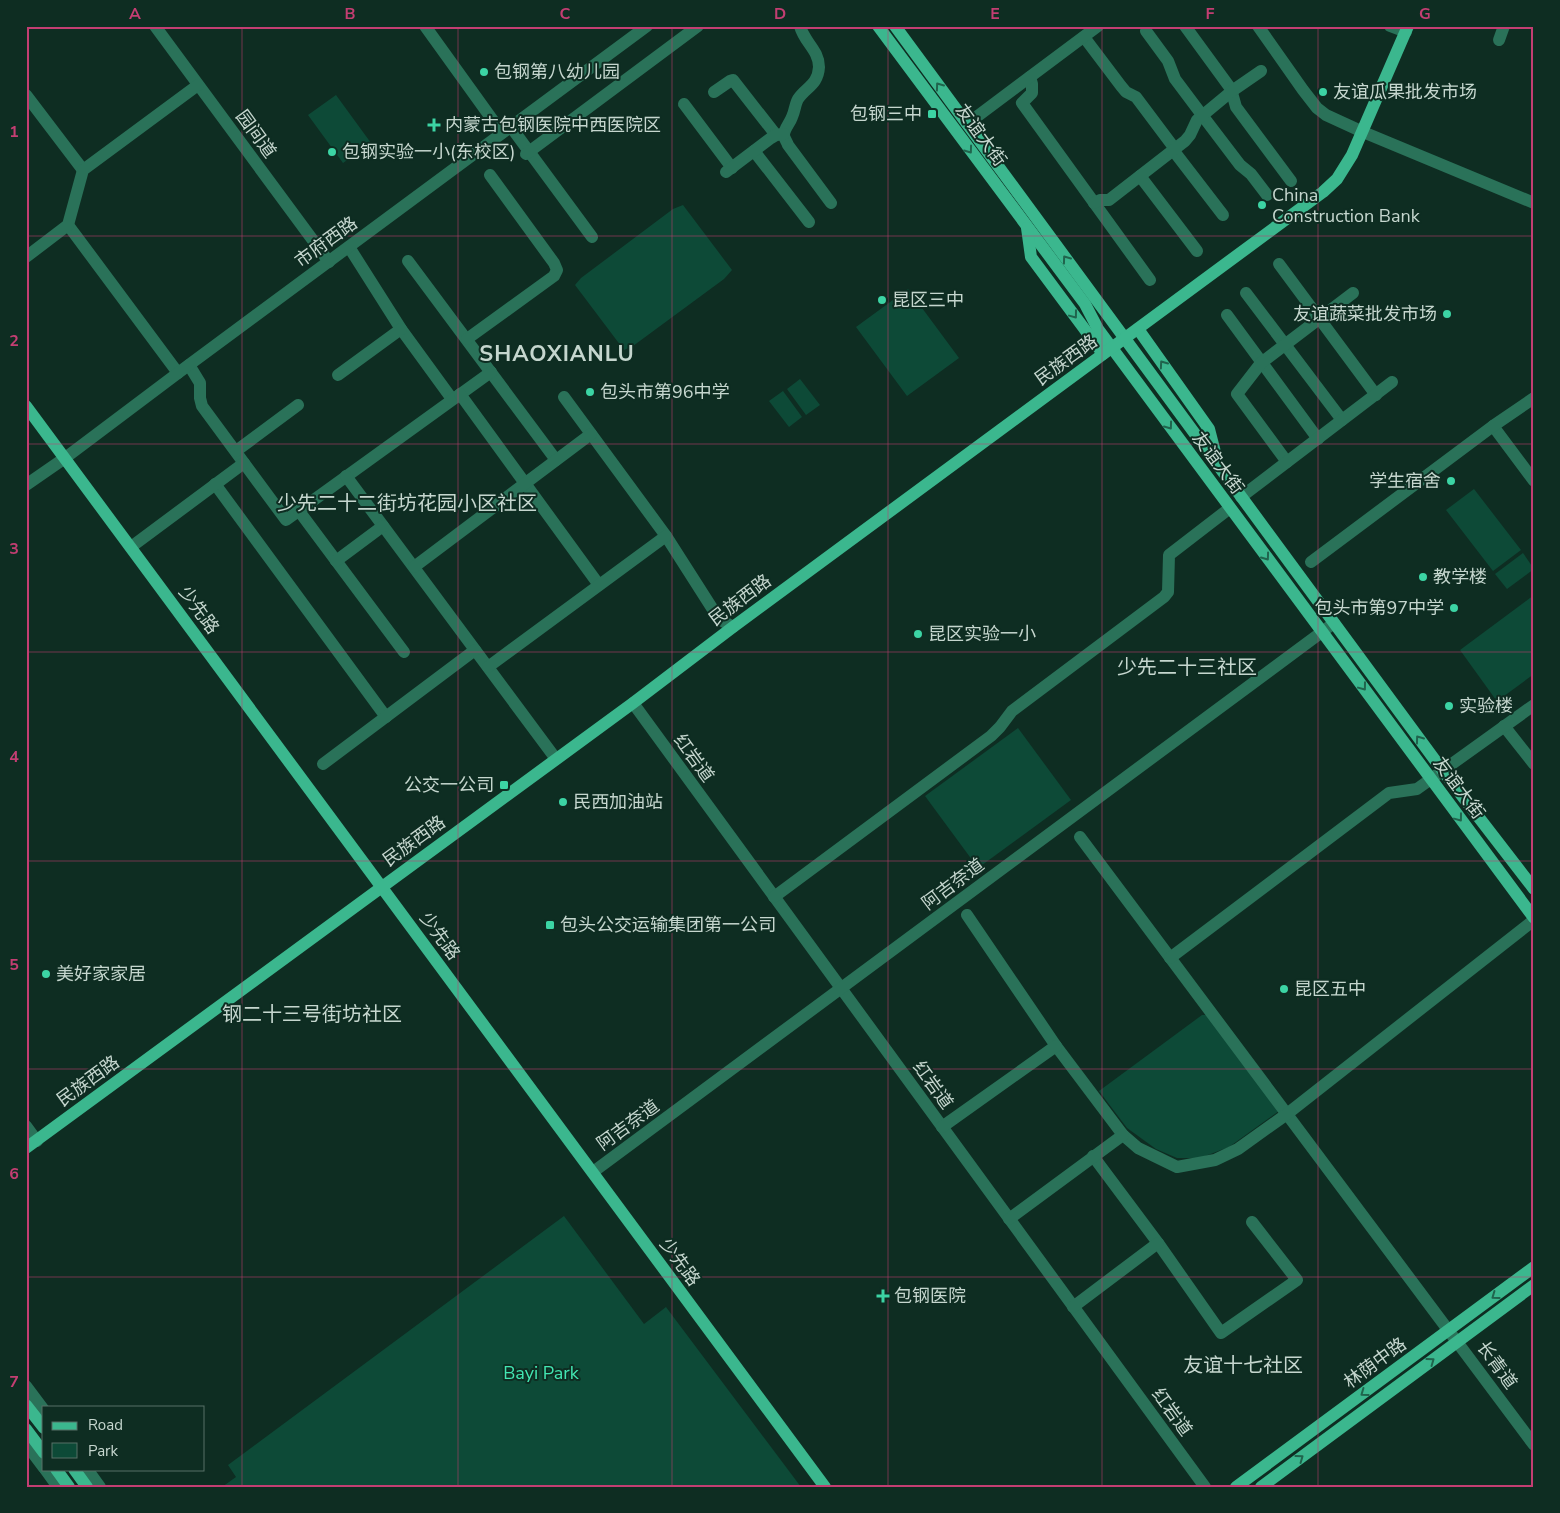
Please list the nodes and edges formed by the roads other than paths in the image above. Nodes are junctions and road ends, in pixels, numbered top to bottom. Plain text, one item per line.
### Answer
1 (425, 26) edge
2 (647, 26) edge
3 (698, 26) edge
4 (800, 26) edge
5 (878, 26) edge
6 (1098, 26) edge
7 (1185, 26) edge
8 (1258, 26) edge
9 (1390, 26) edge
10 (1504, 26) edge
11 (158, 27) edge
12 (899, 29) edge
13 (1407, 29) edge
14 (1146, 31) dead end
15 (1084, 37) junction
16 (1499, 40) dead end
17 (1261, 70) dead end
18 (1030, 77) junction
19 (198, 85) junction
20 (1232, 91) junction
21 (714, 92) dead end
22 (26, 94) edge
23 (684, 104) dead end
24 (1202, 115) junction
25 (967, 124) junction
26 (506, 130) junction
27 (1363, 132) junction
28 (780, 134) junction
29 (1174, 150) junction
30 (754, 151) junction
31 (528, 153) junction
32 (83, 170) junction
33 (490, 175) dead end
34 (1140, 176) junction
35 (1291, 181) dead end
36 (1268, 195) dead end
37 (832, 203) dead end
38 (1094, 203) junction
39 (1534, 203) edge
40 (1223, 215) dead end
41 (809, 222) dead end
42 (68, 225) junction
43 (1027, 228) junction
44 (592, 237) dead end
45 (349, 247) junction
46 (1197, 252) dead end
47 (26, 256) edge
48 (408, 261) dead end
49 (329, 262) junction
50 (1279, 264) dead end
51 (1150, 280) dead end
52 (1246, 293) dead end
53 (1353, 293) dead end
54 (1090, 301) junction
55 (1227, 316) dead end
56 (1319, 319) junction
57 (401, 329) junction
58 (1138, 329) junction
59 (466, 339) junction
60 (1125, 339) junction
61 (1285, 345) junction
62 (1107, 351) junction
63 (1261, 363) junction
64 (189, 365) junction
65 (491, 372) junction
66 (178, 373) junction
67 (338, 375) dead end
68 (1153, 377) junction
69 (1392, 382) dead end
70 (1140, 387) junction
71 (1376, 394) junction
72 (456, 397) junction
73 (564, 398) dead end
74 (1534, 398) edge
75 (298, 405) dead end
76 (26, 406) edge
77 (1342, 420) junction
78 (1493, 426) junction
79 (591, 434) junction
80 (1318, 439) junction
81 (236, 451) junction
82 (65, 458) junction
83 (556, 460) junction
84 (1287, 462) junction
85 (244, 463) junction
86 (1219, 466) junction
87 (346, 476) junction
88 (1534, 481) edge
89 (215, 484) junction
90 (525, 484) junction
91 (26, 485) edge
92 (1241, 497) junction
93 (1230, 508) junction
94 (299, 511) junction
95 (383, 526) junction
96 (666, 536) junction
97 (131, 547) junction
98 (336, 561) junction
99 (1311, 562) dead end
100 (414, 567) junction
101 (599, 585) junction
102 (1334, 624) junction
103 (733, 627) junction
104 (1322, 632) junction
105 (475, 650) junction
106 (404, 652) dead end
107 (488, 667) junction
108 (633, 704) junction
109 (1534, 705) edge
110 (386, 717) junction
111 (1504, 726) junction
112 (556, 759) junction
113 (323, 764) dead end
114 (1534, 764) edge
115 (1443, 771) junction
116 (1431, 780) junction
117 (1080, 837) dead end
118 (382, 886) junction
119 (1534, 889) edge
120 (774, 897) junction
121 (967, 915) dead end
122 (1534, 919) edge
123 (1170, 958) junction
124 (841, 989) junction
125 (1056, 1046) junction
126 (1287, 1114) junction
127 (26, 1126) edge
128 (942, 1127) junction
129 (1122, 1135) junction
130 (32, 1144) edge
131 (1093, 1156) junction
132 (593, 1172) junction
133 (1009, 1218) junction
134 (1252, 1222) dead end
135 (1158, 1243) junction
136 (1534, 1267) edge
137 (1534, 1285) edge
138 (1074, 1307) junction
139 (1449, 1330) junction
140 (1457, 1342) junction
141 (26, 1386) edge
142 (26, 1405) edge
143 (42, 1407) edge
144 (42, 1425) edge
145 (26, 1429) edge
146 (26, 1444) edge
147 (1534, 1445) edge
148 (42, 1450) edge
149 (42, 1465) edge
150 (45, 1470) edge
151 (57, 1470) edge
152 (75, 1470) edge
153 (88, 1470) edge
154 (58, 1487) edge
155 (69, 1487) edge
156 (87, 1487) edge
157 (100, 1487) edge
158 (825, 1487) edge
159 (1205, 1487) edge
160 (1236, 1487) edge
161 (1261, 1487) edge

1 - 26 street
2 - 26 street, 市府西路
3 - 31 street
4 - 28 street
5 -> 43 main road, 友谊大街
6 - 15 street
7 - 20 street
8 - 27 street
9 - 13 street
10 - 16 street
11 - 19 street, 园间道
25 -> 12 main road, 友谊大街
13 - 27 main road, 民族西路
14 - 24 street
15 - 18 street
15 - 29 street
17 - 20 street
18 - 25 street
18 - 38 street
19 - 32 street
19 - 49 street, 园间道
20 - 24 street
20 - 35 street
21 - 28 street
22 - 32 street
23 - 30 street
24 - 29 street
24 - 36 street
54 -> 25 main road, 友谊大街
26 - 31 street
26 - 45 street, 市府西路
27 - 39 street
27 - 58 main road, 民族西路
28 - 30 street
28 - 37 street
29 - 34 street
29 - 40 street
30 - 41 street
31 - 44 street
32 - 42 street
33 - 59 street
34 - 38 street
34 - 46 street
38 - 51 street
42 - 47 street
42 - 66 street
43 - 54 main road, 友谊大街
43 -> 62 main road
45 - 49 street, 市府西路
45 - 57 street
48 - 59 street
49 - 64 street, 市府西路
50 - 56 street
52 - 61 street
53 - 56 street
54 - 60 main road, 友谊大街
54 - 62 main road, 友谊大街
55 - 63 street
56 - 61 street
56 - 71 street
57 - 67 street
57 - 72 street
58 - 60 main road, 民族西路
86 -> 58 main road
59 - 65 street
60 - 62 main road, 民族西路
60 - 68 main road, 友谊大街
61 - 63 street
61 - 77 street
62 - 70 main road, 友谊大街
62 - 103 main road, 民族西路
63 - 80 street
63 - 84 street
64 - 66 street, 市府西路
64 - 81 street
65 - 72 street
65 - 83 street
66 - 82 street, 市府西路
68 - 70 main road
68 - 86 main road, 友谊大街
69 - 71 street
70 -> 93 main road, 友谊大街
71 - 77 street
72 - 87 street
72 - 90 street
73 - 79 street
74 - 78 street
75 - 81 street
76 - 82 main road, 少先路
77 - 80 street
78 - 88 street
78 - 99 street
79 - 83 street
79 - 96 street
80 - 84 street
81 - 85 street
82 - 91 street, 市府西路
82 - 97 main road, 少先路
83 - 90 street
84 - 92 street
85 - 89 street
85 - 94 street
86 - 92 main road, 友谊大街
87 - 94 street
87 - 95 street
89 - 97 street
89 - 110 street
90 - 100 street
90 - 101 street
92 - 102 main road, 友谊大街
93 -> 104 main road, 友谊大街
93 - 120 street
94 - 98 street
95 - 98 street
95 - 100 street
96 - 101 street
96 - 103 street
97 - 118 main road, 少先路
98 - 106 street
100 - 105 street
101 - 107 street
102 - 104 street, 阿吉奈道
115 -> 102 main road, 友谊大街
103 - 108 main road, 民族西路
104 -> 116 main road, 友谊大街
104 - 124 street, 阿吉奈道
105 - 107 street
105 - 110 street
107 - 112 street
108 - 112 main road, 民族西路
108 - 120 street, 红岩道
109 - 111 street
110 - 113 street
111 - 114 street
111 - 115 street
112 - 118 main road, 民族西路
115 - 116 street
115 - 119 main road, 友谊大街
116 -> 122 main road, 友谊大街
116 - 123 street
117 - 123 street, 长青道
118 - 130 main road, 民族西路
118 - 132 main road, 少先路
120 - 124 street, 红岩道
121 - 125 street
122 - 126 street
123 - 126 street, 长青道
124 - 128 street, 红岩道
124 - 132 street, 阿吉奈道
125 - 128 street
125 - 129 street
126 - 129 street
126 - 139 street, 长青道
127 - 130 street
128 - 133 street, 红岩道
129 - 131 street
131 - 133 street
131 - 135 street
132 - 158 main road, 少先路
133 - 138 street, 红岩道
134 - 135 street
135 - 138 street
136 -> 139 main road, 林荫中路
137 - 140 main road
138 - 159 street, 红岩道
139 - 140 street, 长青道
139 -> 160 main road, 林荫中路
140 - 147 street, 长青道
161 -> 140 main road
141 - 143 street
142 - 144 main road
145 - 148 main road
146 - 149 street
150 - 154 street
151 - 155 main road
152 - 156 main road
153 - 157 street

